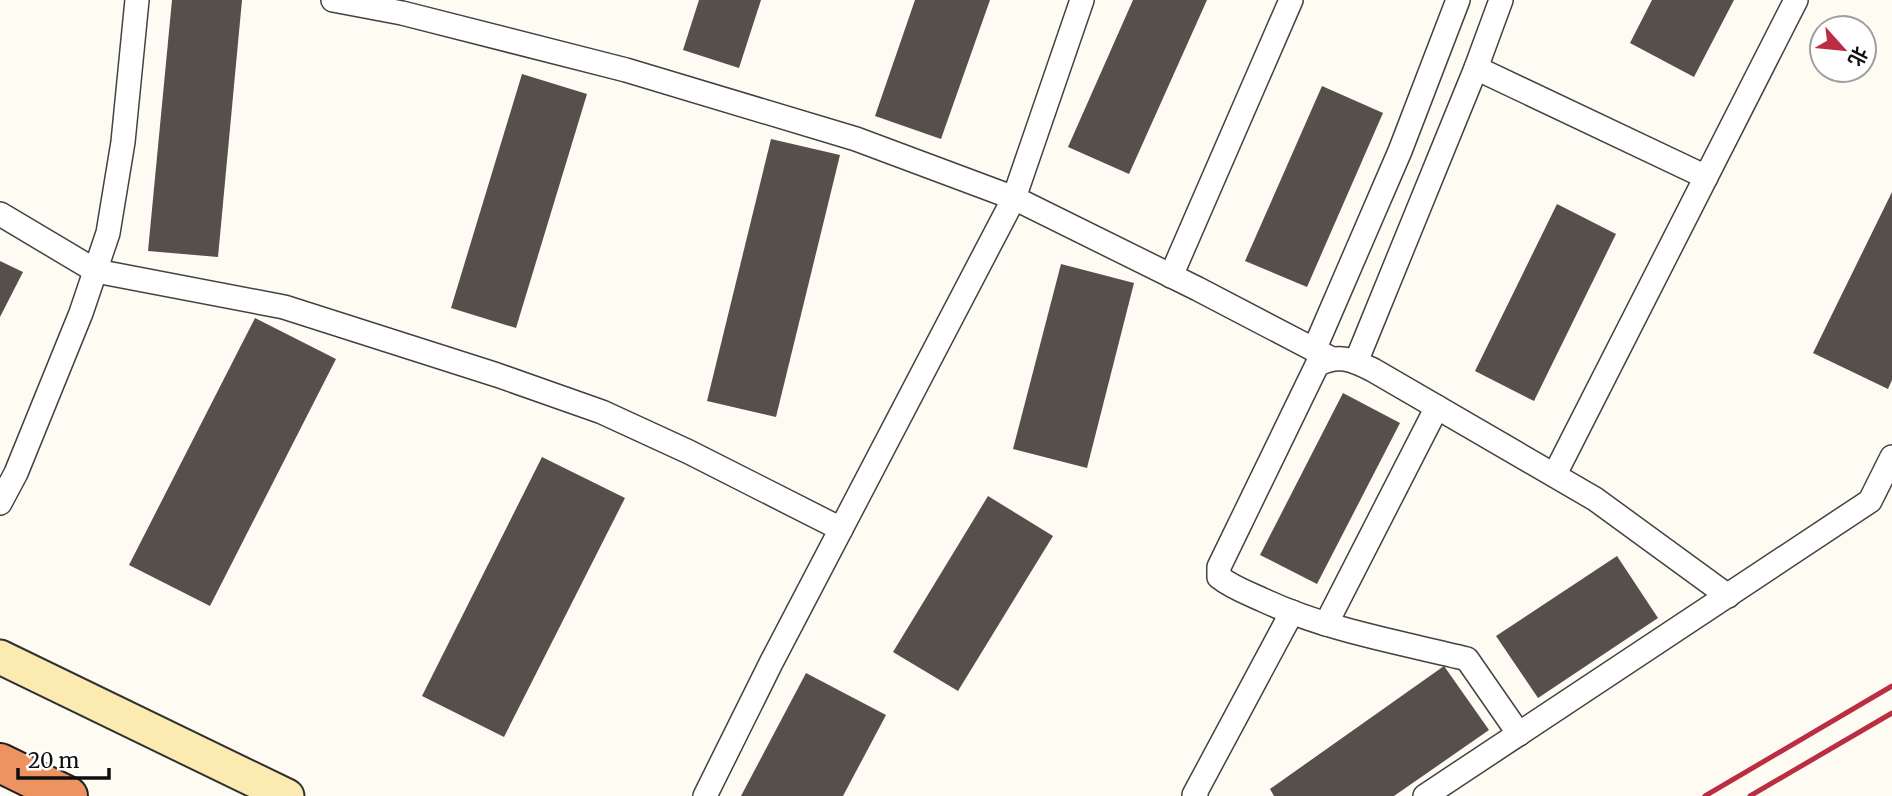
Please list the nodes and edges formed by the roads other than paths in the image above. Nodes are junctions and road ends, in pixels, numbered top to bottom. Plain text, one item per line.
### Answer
1 (137, 0) edge
2 (333, 0) edge
3 (1082, 0) edge
4 (1291, 0) edge
5 (1458, 0) edge
6 (1501, 0) edge
7 (1796, 0) edge
8 (1476, 68) junction
9 (1706, 177) junction
10 (1014, 198) junction
11 (0, 215) edge
12 (96, 271) junction
13 (1171, 276) junction
14 (1322, 354) junction
15 (1356, 362) junction
16 (1437, 407) junction
17 (1892, 457) edge
18 (1555, 474) junction
19 (0, 503) edge
20 (841, 529) junction
21 (1728, 596) junction
22 (1292, 612) junction
23 (1326, 624) junction
24 (0, 657) edge
25 (1519, 734) junction
26 (0, 763) edge
27 (68, 796) edge
28 (287, 796) edge
29 (705, 796) edge
30 (1196, 796) edge
31 (1425, 796) edge

1 - 12 street
2 - 10 street
3 - 10 street
4 - 13 street
5 - 14 street
6 - 8 street
7 - 9 street
8 - 9 street
8 - 15 street
9 - 18 street
10 - 13 street
10 - 20 street
11 - 12 street
12 - 19 street
12 - 20 street
13 - 14 street
14 - 15 street
14 - 22 street
15 - 16 street
16 - 18 street
16 - 23 street
17 - 21 street
18 - 21 street
20 - 29 street
21 - 25 street
22 - 23 street
22 - 30 street
23 - 25 street
24 - 28 main road
25 - 31 street
26 - 27 highway

